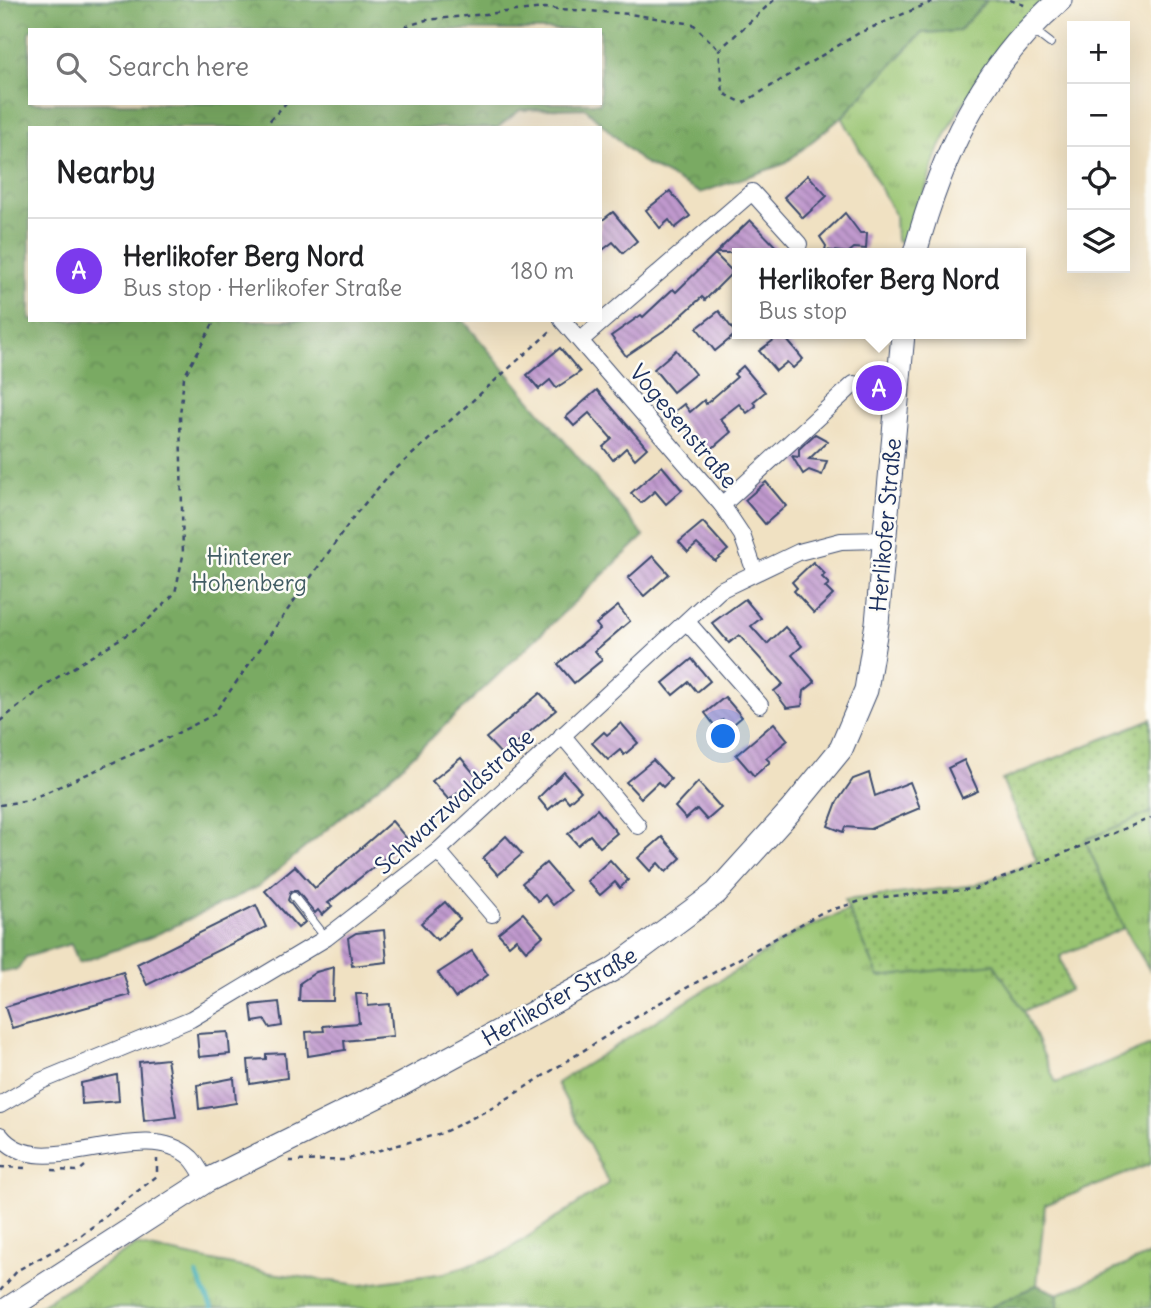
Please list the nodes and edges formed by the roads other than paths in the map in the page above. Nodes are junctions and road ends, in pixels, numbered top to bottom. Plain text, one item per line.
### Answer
1 (1060, 0) edge
2 (1031, 28) junction
3 (1050, 43) dead end
4 (799, 244) dead end
5 (917, 248) edge
6 (563, 322) edge
7 (602, 322) edge
8 (602, 322) edge
9 (903, 339) edge
10 (581, 340) junction
11 (854, 384) dead end
12 (722, 505) junction
13 (883, 540) junction
14 (755, 572) junction
15 (687, 622) junction
16 (760, 705) dead end
17 (562, 735) junction
18 (638, 826) dead end
19 (438, 851) junction
20 (294, 897) dead end
21 (492, 914) dead end
22 (326, 938) junction
23 (0, 1105) edge
24 (0, 1135) edge
25 (206, 1181) junction
26 (9, 1308) edge

1 - 2 main road
2 - 3 lane
2 - 5 main road
4 - 8 street
6 - 10 street, Vogesenstraße
7 - 10 street
9 - 13 main road, Herlikofer Straße
10 - 12 street, Vogesenstraße
11 - 12 street
12 - 14 street, Vogesenstraße
13 - 14 street, Schwarzwaldstraße
13 - 25 main road, Herlikofer Straße
14 - 15 street, Schwarzwaldstraße
15 - 16 street
15 - 17 street, Schwarzwaldstraße
17 - 18 street
17 - 19 street, Schwarzwaldstraße
19 - 21 street
19 - 22 street, Schwarzwaldstraße
20 - 22 lane
22 - 23 street, Schwarzwaldstraße
24 - 25 street
25 - 26 main road, Herlikofer Straße

